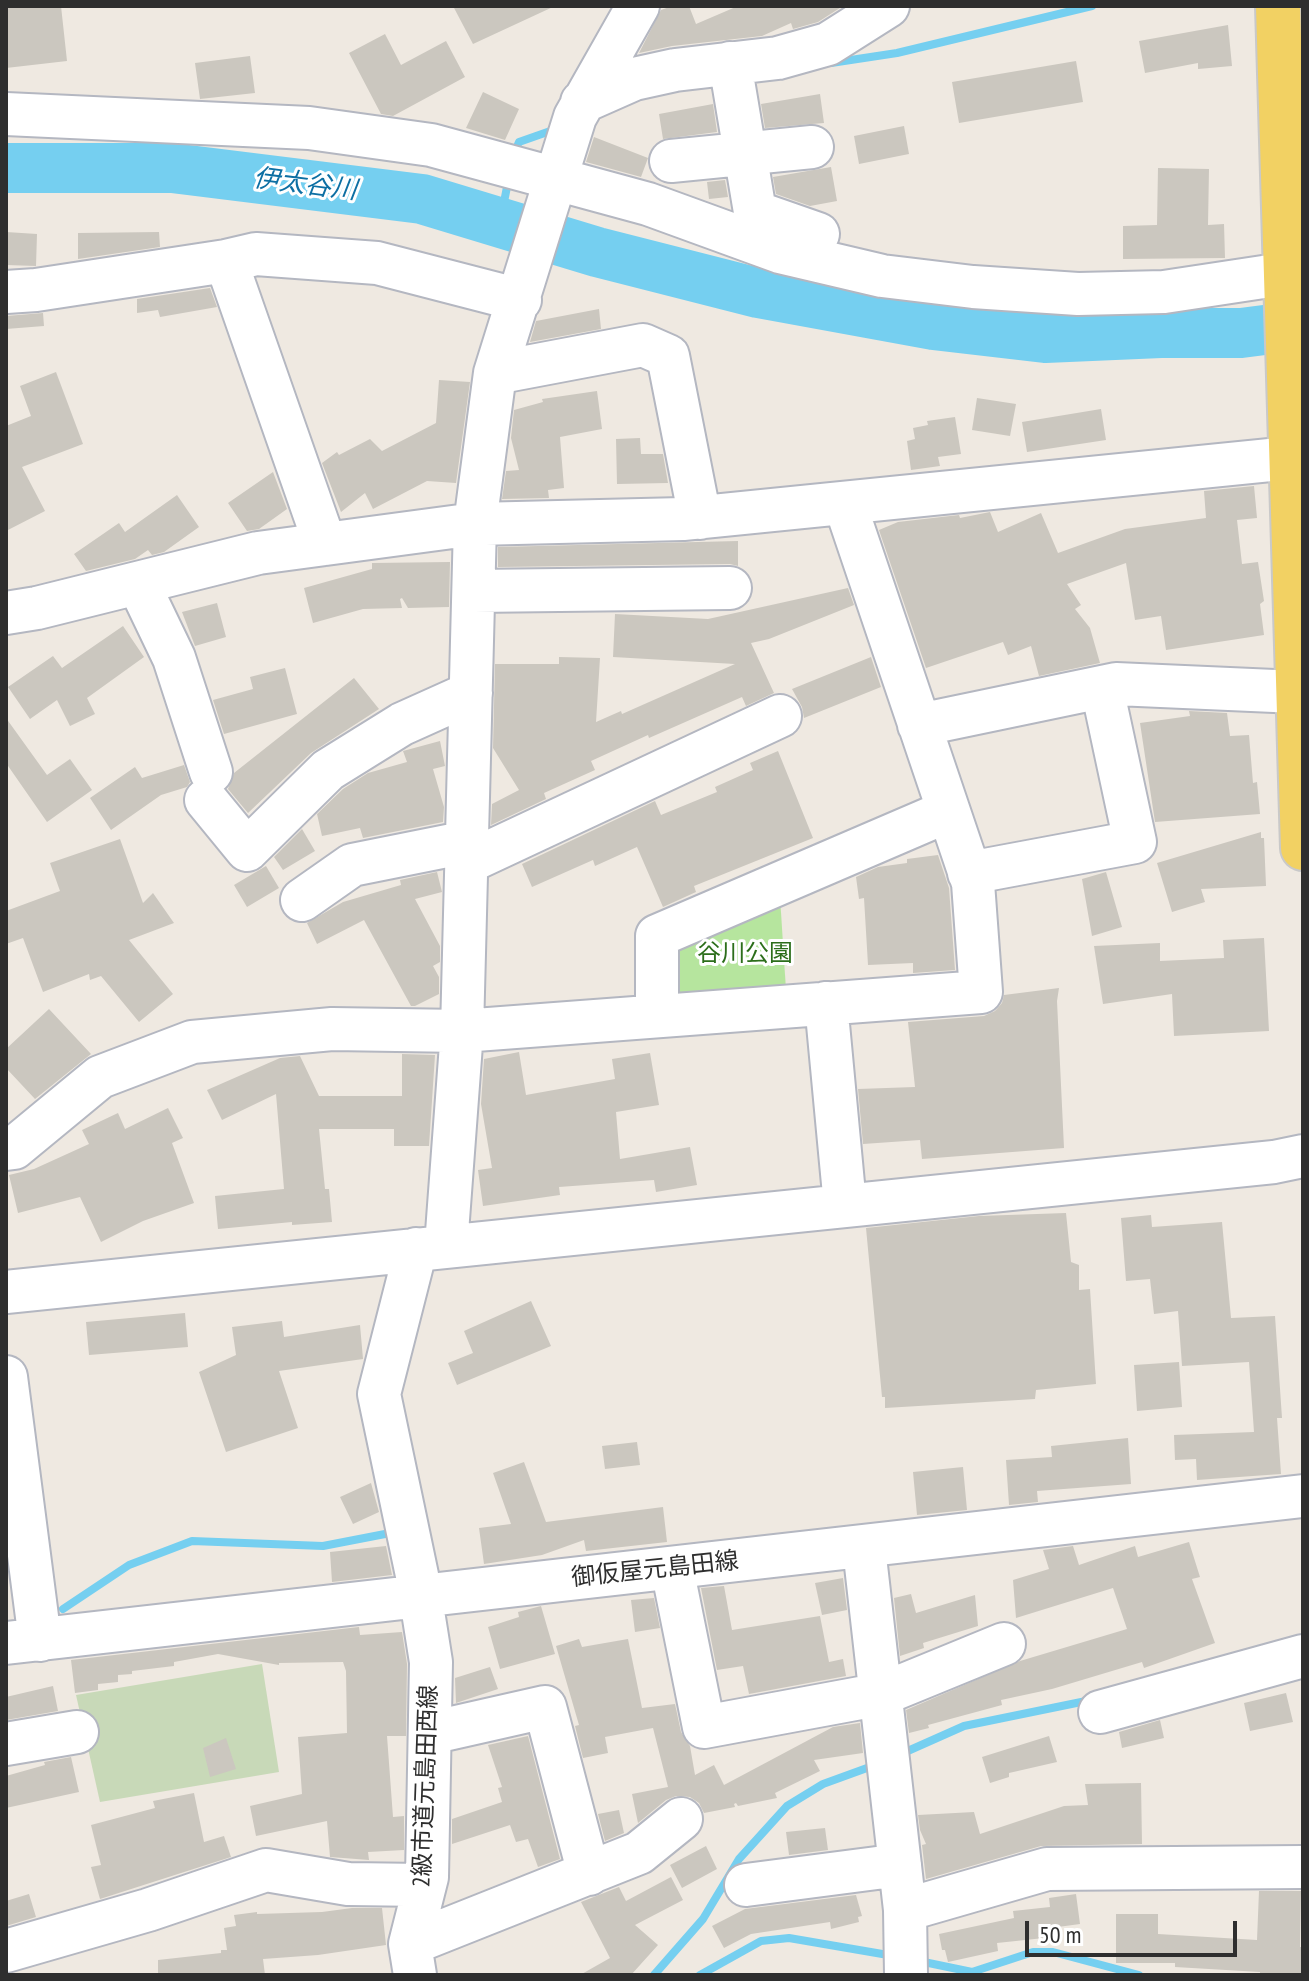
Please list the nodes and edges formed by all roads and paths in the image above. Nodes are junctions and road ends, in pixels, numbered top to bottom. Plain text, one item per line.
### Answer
1 (638, 6) edge
2 (888, 6) edge
3 (1278, 6) edge
4 (730, 63) junction
5 (6, 114) edge
6 (576, 117) junction
7 (812, 147) dead end
8 (745, 153) junction
9 (671, 161) dead end
10 (554, 182) junction
11 (818, 234) dead end
12 (226, 261) junction
13 (1292, 276) edge
14 (6, 292) edge
15 (520, 300) junction
16 (495, 373) junction
17 (1294, 449) edge
18 (845, 504) junction
19 (700, 518) junction
20 (475, 524) junction
21 (325, 544) junction
22 (138, 583) junction
23 (730, 588) dead end
24 (474, 591) junction
25 (6, 613) edge
26 (1299, 667) edge
27 (1102, 688) junction
28 (471, 693) junction
29 (780, 716) dead end
30 (919, 725) junction
31 (948, 811) junction
32 (1303, 848) edge
33 (467, 852) junction
34 (969, 873) junction
35 (302, 900) dead end
36 (826, 1003) junction
37 (657, 1016) junction
38 (462, 1031) junction
39 (6, 1149) edge
40 (1303, 1156) edge
41 (845, 1205) junction
42 (431, 1248) junction
43 (6, 1292) edge
44 (6, 1377) edge
45 (1303, 1496) edge
46 (864, 1548) junction
47 (672, 1568) junction
48 (421, 1595) junction
49 (23, 1642) edge
50 (1004, 1644) dead end
51 (1303, 1656) edge
52 (882, 1694) junction
53 (1100, 1712) dead end
54 (77, 1732) dead end
55 (430, 1733) junction
56 (6, 1744) edge
57 (681, 1819) dead end
58 (900, 1865) junction
59 (1303, 1867) edge
60 (589, 1874) junction
61 (425, 1885) junction
62 (746, 1885) dead end
63 (6, 1951) edge
64 (905, 1951) edge
65 (413, 1959) edge

1 - 6 street, 2級市道元島田西線
2 - 4 street
3 - 13 main road
4 - 6 street
4 - 8 street
5 - 10 street
6 - 10 street, 2級市道元島田西線
7 - 8 street
8 - 9 street
8 - 11 street
10 - 13 street
10 - 15 street, 2級市道元島田西線
12 - 14 street
12 - 15 street
12 - 21 street
13 - 17 main road
15 - 16 street, 2級市道元島田西線
16 - 19 street
16 - 20 street, 2級市道元島田西線
17 - 18 street
17 - 26 main road
18 - 19 street
18 - 30 street
19 - 20 street
20 - 21 street
20 - 24 street, 2級市道元島田西線
21 - 22 street
22 - 25 street
22 - 28 street
23 - 24 street
24 - 28 street, 2級市道元島田西線
26 - 27 street
26 - 32 main road
27 - 30 street
27 - 34 street
28 - 33 street, 2級市道元島田西線
29 - 33 street
30 - 31 street
31 - 34 street
31 - 37 street
33 - 35 street
33 - 38 street, 2級市道元島田西線
34 - 36 street
36 - 37 street
36 - 41 street
37 - 38 street
38 - 39 street
38 - 42 street, 2級市道元島田西線
40 - 41 street
41 - 42 street
42 - 43 street
42 - 48 street, 2級市道元島田西線
44 - 49 street
45 - 46 street, 御仮屋元島田線
46 - 47 street, 御仮屋元島田線
46 - 52 street
47 - 48 street, 御仮屋元島田線
47 - 52 street
48 - 49 street, 御仮屋元島田線
48 - 55 street, 2級市道元島田西線
50 - 52 street
51 - 53 street
52 - 58 street
54 - 56 street
55 - 60 street
55 - 61 street, 2級市道元島田西線
57 - 60 street
58 - 62 street
58 - 64 street
59 - 64 street
60 - 65 street
61 - 63 street
61 - 65 street, 2級市道元島田西線

